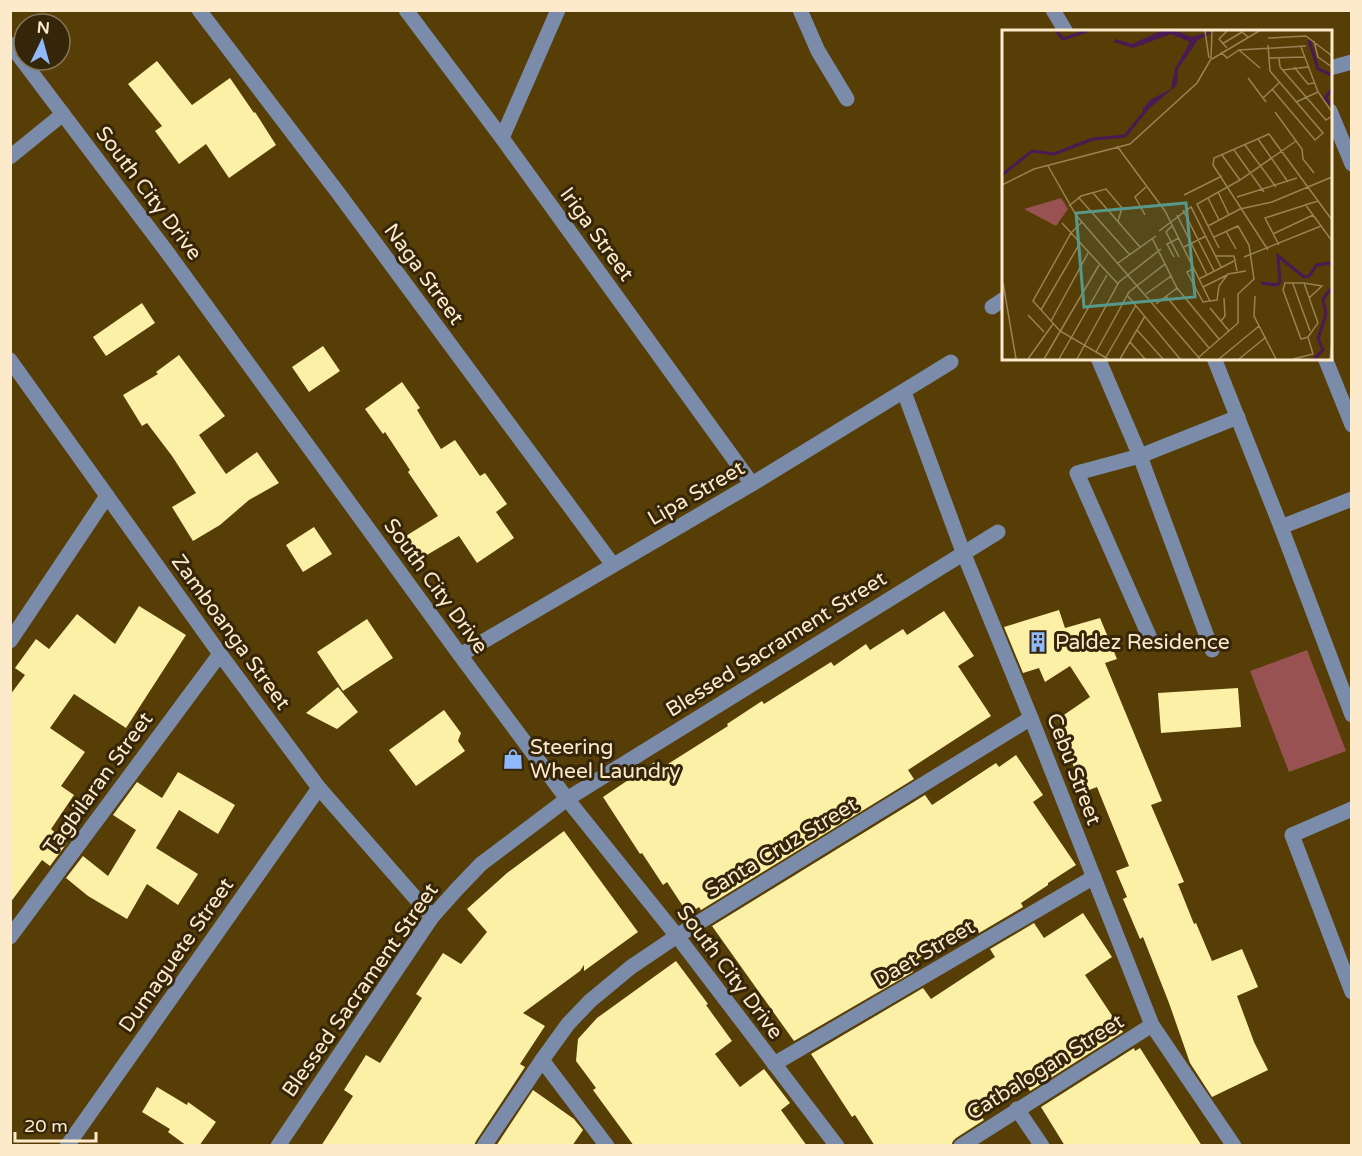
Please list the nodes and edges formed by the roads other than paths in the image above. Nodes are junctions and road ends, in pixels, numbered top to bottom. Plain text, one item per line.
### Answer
1 (199, 10) edge
2 (406, 10) edge
3 (558, 10) edge
4 (800, 10) edge
5 (1053, 10) edge
6 (1065, 30) edge
7 (10, 44) edge
8 (1352, 62) edge
9 (1332, 67) edge
10 (847, 99) dead end
11 (63, 114) junction
12 (1332, 116) edge
13 (502, 138) junction
14 (10, 157) edge
15 (1352, 164) edge
16 (1099, 360) edge
17 (1215, 360) edge
18 (1326, 360) edge
19 (951, 362) dead end
20 (12, 366) edge
21 (904, 392) junction
22 (1238, 417) junction
23 (1352, 425) edge
24 (1140, 456) junction
25 (752, 484) junction
26 (107, 496) junction
27 (1352, 499) edge
28 (1281, 527) junction
29 (998, 532) dead end
30 (963, 552) junction
31 (613, 565) junction
32 (1150, 638) dead end
33 (10, 641) edge
34 (1212, 650) dead end
35 (220, 654) junction
36 (459, 655) junction
37 (1352, 715) edge
38 (1031, 718) junction
39 (319, 788) junction
40 (567, 798) junction
41 (1352, 809) edge
42 (1094, 878) junction
43 (432, 917) junction
44 (677, 936) junction
45 (10, 937) edge
46 (1352, 992) edge
47 (1152, 1024) junction
48 (542, 1060) junction
49 (774, 1064) junction
50 (1017, 1109) junction
51 (68, 1146) edge
52 (278, 1146) edge
53 (483, 1146) edge
54 (607, 1146) edge
55 (837, 1146) edge
56 (961, 1146) edge
57 (1042, 1146) edge
58 (1234, 1146) edge

1 - 31 street, Naga Street
2 - 13 street, Iriga Street
3 - 13 street
4 - 10 street
5 - 6 street
7 - 11 street, South City Drive
8 - 9 street
11 - 14 street
11 - 36 street, South City Drive
12 - 15 street
13 - 25 street, Iriga Street
16 - 24 street
17 - 22 street
18 - 23 street
19 - 21 street, Lipa Street
20 - 26 street, Zamboanga Street
21 - 25 street, Lipa Street
21 - 30 street, Cebu Street
22 - 24 street
22 - 28 street
24 - 32 street
24 - 34 street
25 - 31 street, Lipa Street
26 - 33 street
26 - 35 street, Zamboanga Street
27 - 28 street
28 - 37 street
29 - 30 street, Blessed Sacrament Street
30 - 38 street, Cebu Street
30 - 40 street, Blessed Sacrament Street
31 - 36 street, Lipa Street
35 - 39 street, Zamboanga Street
35 - 45 street, Tagbilaran Street
36 - 40 street, South City Drive
38 - 42 street, Cebu Street
38 - 44 street, Santa Cruz Street
39 - 43 street, Zamboanga Street
39 - 51 street, Dumaguete Street
40 - 43 street, Blessed Sacrament Street
40 - 44 street, South City Drive
41 - 46 street
42 - 47 street, Cebu Street
42 - 49 street, Daet Street
43 - 52 street, Blessed Sacrament Street
44 - 48 street, Santa Cruz Street
44 - 49 street, South City Drive
47 - 50 street, Catbalogan Street
47 - 58 street, Cebu Street
48 - 53 street, Santa Cruz Street
48 - 54 street
49 - 55 street, South City Drive
50 - 56 street, Catbalogan Street
50 - 57 street

